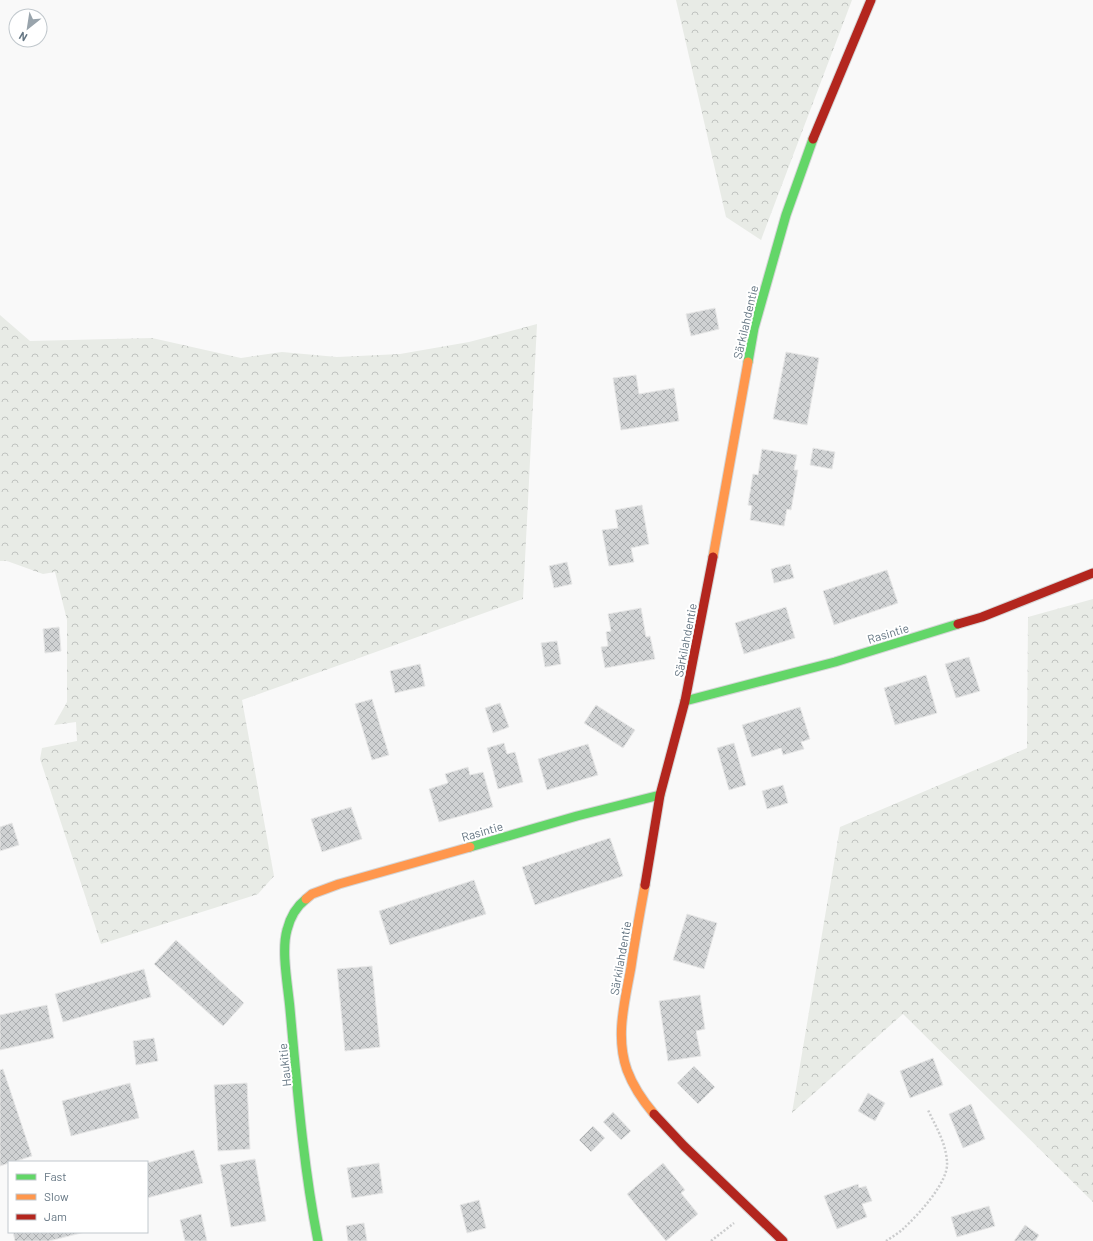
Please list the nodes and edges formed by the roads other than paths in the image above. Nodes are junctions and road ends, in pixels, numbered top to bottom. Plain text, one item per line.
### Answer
1 (871, 0) edge
2 (1093, 573) edge
3 (685, 701) junction
4 (660, 795) junction
5 (312, 894) joint
6 (318, 1241) edge
7 (783, 1241) edge

1 - 3 street, Särkilahdentie
2 - 3 street, Rasintie
3 - 4 street, Särkilahdentie
4 - 5 street, Rasintie
4 - 7 street, Särkilahdentie
5 - 6 street, Haukitie

